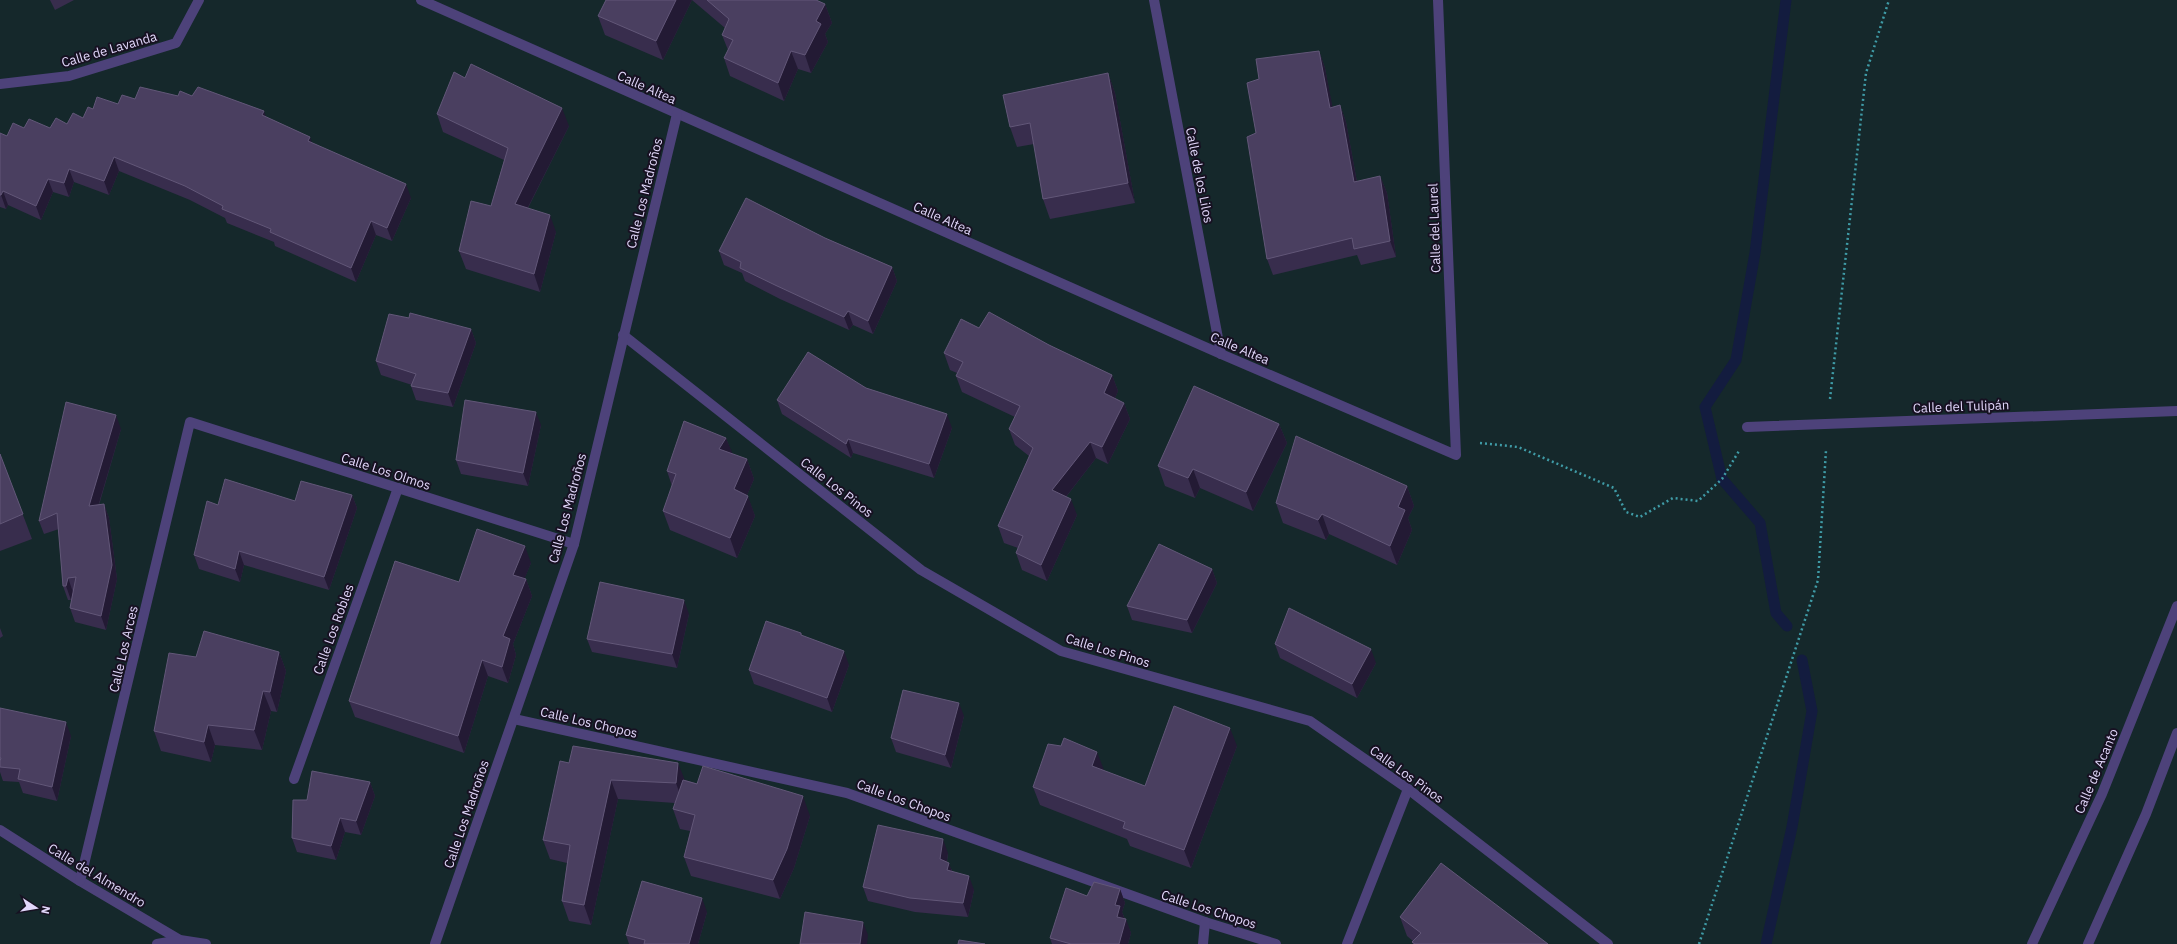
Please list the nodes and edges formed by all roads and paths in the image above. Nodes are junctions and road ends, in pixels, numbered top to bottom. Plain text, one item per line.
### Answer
1 (199, 0) edge
2 (421, 0) edge
3 (1154, 0) edge
4 (1438, 0) edge
5 (1889, 0) edge
6 (0, 84) edge
7 (677, 114) junction
8 (623, 335) junction
9 (1220, 354) junction
10 (2177, 411) edge
11 (190, 422) joint
12 (1827, 424) junction
13 (1747, 427) joint
14 (1456, 455) junction
15 (398, 488) junction
16 (574, 544) junction
17 (2177, 606) edge
18 (514, 719) junction
19 (2177, 733) edge
20 (294, 779) dead end
21 (1408, 789) junction
22 (0, 830) edge
23 (80, 881) junction
24 (1205, 922) junction
25 (180, 940) junction
26 (158, 944) edge
27 (206, 944) edge
28 (435, 944) edge
29 (1203, 944) edge
30 (1276, 944) edge
31 (1347, 944) edge
32 (1608, 944) edge
33 (1699, 944) edge
34 (2032, 944) edge
35 (2088, 944) edge

1 - 6 street, Calle de Lavanda
2 - 7 street, Calle Altea
3 - 9 street, Calle de los Lilos
4 - 14 street, Calle del Laurel
5 - 12 path
7 - 8 street, Calle Los Madroños
7 - 9 street, Calle Altea
8 - 16 street, Calle Los Madroños
8 - 21 street, Calle Los Pinos
9 - 14 street, Calle Altea
10 - 12 street, Calle del Tulipán
11 - 15 street, Calle Los Olmos
11 - 23 street, Calle Los Arces
12 - 13 street, Calle del Tulipán
12 - 33 path
13 - 14 path
15 - 16 street, Calle Los Olmos
15 - 20 street, Calle Los Robles
16 - 18 street, Calle Los Madroños
17 - 34 street, Calle de Acanto
18 - 24 street, Calle Los Chopos
18 - 28 street, Calle Los Madroños
19 - 35 street
21 - 31 street
21 - 32 street, Calle Los Pinos
22 - 23 street, Calle del Almendro
23 - 25 street, Calle del Almendro
24 - 29 street
24 - 30 street, Calle Los Chopos
25 - 26 street, Calle del Almendro
25 - 27 street, Calle del Almendro

